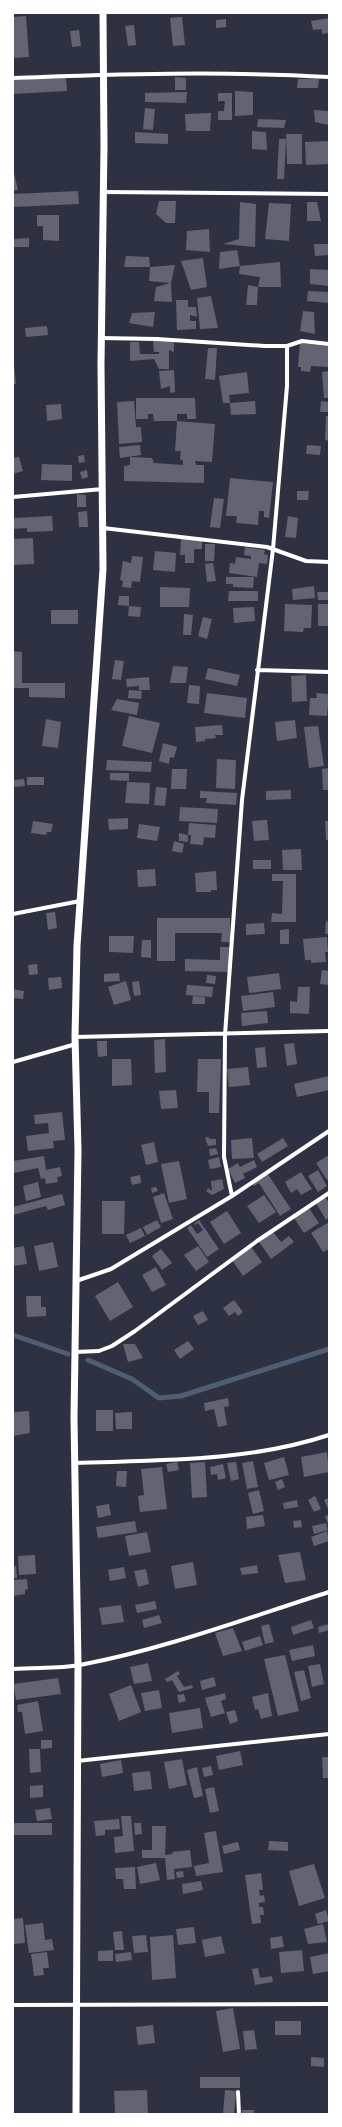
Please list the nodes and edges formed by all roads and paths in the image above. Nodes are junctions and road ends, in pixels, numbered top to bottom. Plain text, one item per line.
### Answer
1 (103, 13) edge
2 (104, 74) junction
3 (329, 77) edge
4 (13, 78) edge
5 (103, 192) junction
6 (329, 194) edge
7 (101, 338) junction
8 (329, 344) edge
9 (287, 346) junction
10 (103, 489) junction
11 (13, 498) edge
12 (103, 528) junction
13 (273, 549) junction
14 (329, 562) edge
15 (257, 670) junction
16 (329, 672) edge
17 (80, 902) junction
18 (13, 914) edge
19 (329, 1031) edge
20 (225, 1035) junction
21 (76, 1041) junction
22 (13, 1062) edge
23 (329, 1131) edge
24 (329, 1193) edge
25 (232, 1196) junction
26 (76, 1281) junction
27 (75, 1352) junction
28 (329, 1435) edge
29 (76, 1463) junction
30 (329, 1592) edge
31 (78, 1665) junction
32 (13, 1669) edge
33 (329, 1734) edge
34 (76, 1762) junction
35 (329, 2004) edge
36 (13, 2005) edge
37 (77, 2006) junction
38 (238, 2092) dead end
39 (76, 2114) edge
40 (239, 2114) edge

1 - 2 street
2 - 3 street
2 - 4 street
2 - 5 street
5 - 6 street
5 - 7 street
7 - 9 street
7 - 10 street
8 - 9 street
9 - 13 street
10 - 11 street
10 - 12 street
12 - 13 street
12 - 17 street
13 - 14 street
13 - 15 street
15 - 16 street
15 - 20 street
17 - 18 street
17 - 21 street
19 - 20 street
20 - 21 street
20 - 25 street
21 - 22 street
21 - 26 street
23 - 25 street
24 - 27 street
25 - 26 street
26 - 27 street
27 - 29 street
28 - 29 street
29 - 31 street
30 - 31 street
31 - 32 street
31 - 34 street
33 - 34 street
34 - 37 street
35 - 37 street
36 - 37 street
37 - 39 street
38 - 40 street

